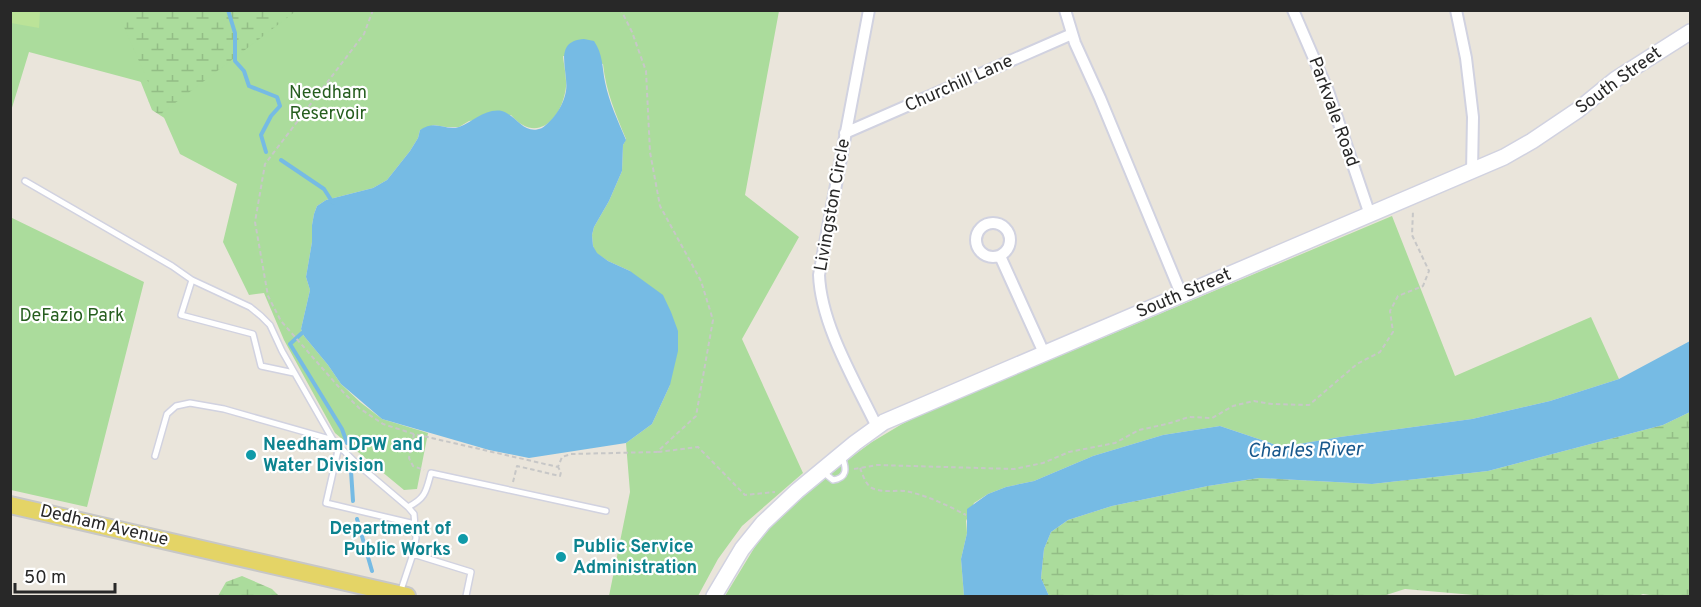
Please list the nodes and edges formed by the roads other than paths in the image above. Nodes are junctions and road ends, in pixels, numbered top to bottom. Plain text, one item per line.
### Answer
1 (869, 10) edge
2 (1065, 10) edge
3 (1293, 10) edge
4 (1456, 10) edge
5 (1690, 32) edge
6 (1072, 34) junction
7 (845, 133) junction
8 (1472, 172) junction
9 (25, 181) dead end
10 (1370, 215) junction
11 (1000, 256) dead end
12 (192, 280) junction
13 (1182, 296) junction
14 (1044, 353) junction
15 (295, 373) junction
16 (877, 427) junction
17 (333, 440) junction
18 (339, 446) junction
19 (840, 455) junction
20 (155, 456) dead end
21 (822, 470) junction
22 (10, 504) edge
23 (408, 507) junction
24 (606, 511) dead end
25 (415, 524) junction
26 (413, 554) junction
27 (404, 596) edge
28 (466, 597) edge
29 (714, 597) edge

1 - 7 street, Livingston Circle
2 - 6 street
3 - 10 street, Parkvale Road
4 - 8 street
5 - 8 street, South Street
6 - 7 street, Churchill Lane
6 - 13 street
7 - 16 street, Livingston Circle
8 - 10 street, South Street
9 - 12 lane
10 - 13 street, South Street
11 - 14 street
12 - 15 lane
12 - 15 lane
13 - 14 street, South Street
14 - 16 street, South Street
15 - 17 lane
16 - 19 street, South Street
17 - 18 lane
17 - 20 lane
18 - 23 lane
18 - 25 lane
19 - 21 street, South Street
19 - 21 lane
21 - 29 street, South Street
22 - 27 main road, Dedham Avenue
23 - 24 lane
23 - 25 lane
25 - 26 lane
26 - 27 lane
26 - 28 lane

